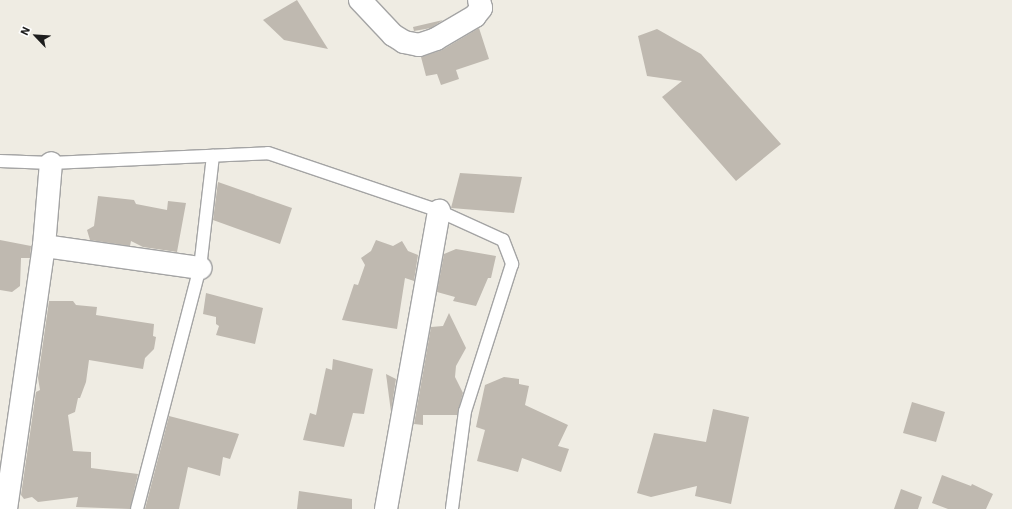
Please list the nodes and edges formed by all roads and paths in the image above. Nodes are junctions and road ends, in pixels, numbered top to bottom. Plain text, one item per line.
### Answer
1 (360, 0) edge
2 (479, 0) edge
3 (213, 156) junction
4 (0, 161) edge
5 (50, 163) junction
6 (439, 211) junction
7 (44, 246) junction
8 (200, 268) junction
9 (6, 509) edge
10 (137, 509) edge
11 (386, 509) edge
12 (452, 509) edge

1 - 2 street
3 - 5 lane
3 - 6 lane
3 - 8 lane
4 - 5 lane
5 - 7 street
6 - 11 street
6 - 12 lane
7 - 8 street
7 - 9 street
8 - 10 lane

